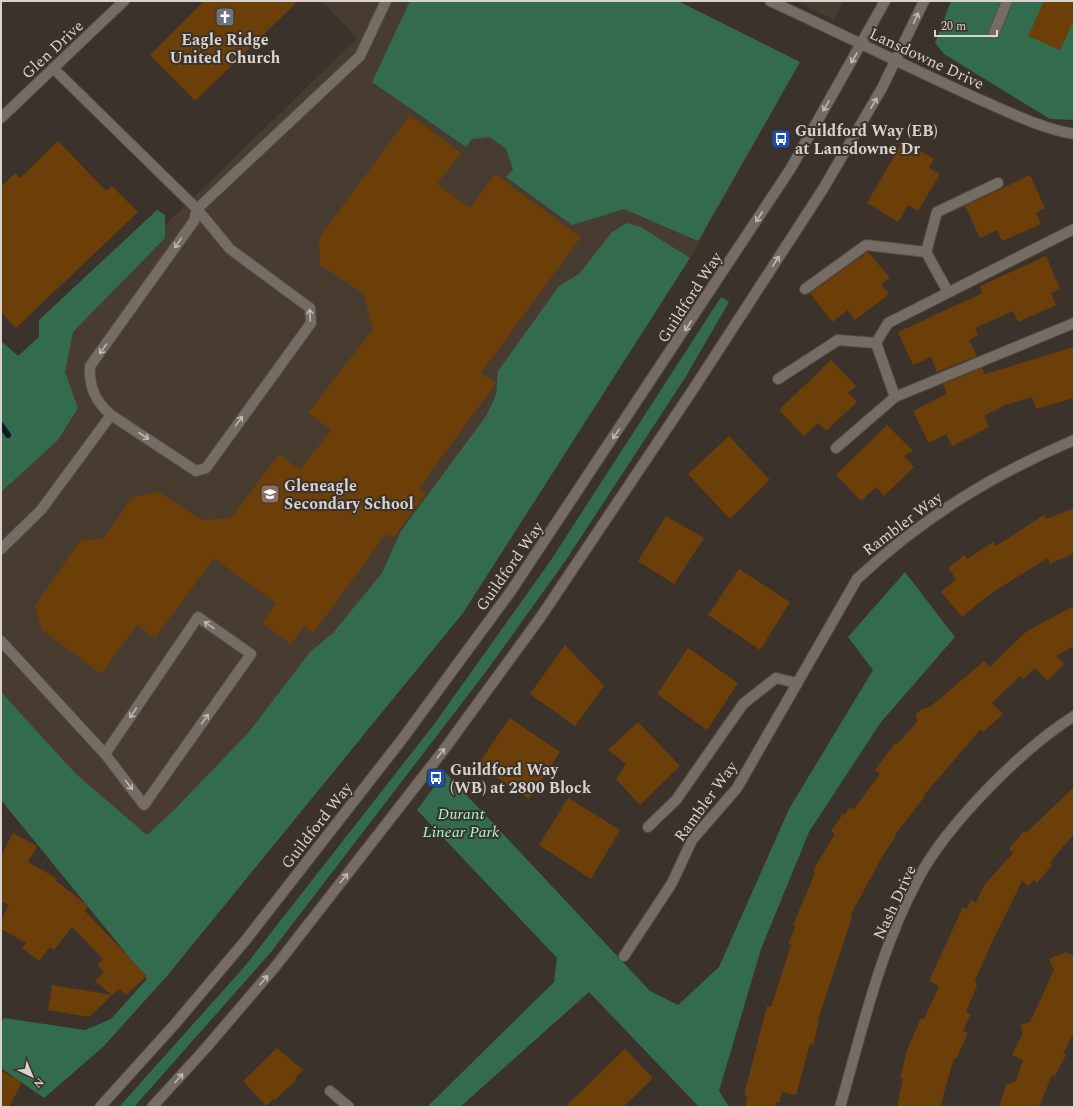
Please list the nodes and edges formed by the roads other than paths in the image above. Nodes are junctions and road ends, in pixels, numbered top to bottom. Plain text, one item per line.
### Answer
1 (124, 1) edge
2 (386, 1) edge
3 (770, 1) edge
4 (885, 1) edge
5 (924, 1) edge
6 (1007, 1) edge
7 (994, 33) dead end
8 (862, 44) junction
9 (896, 61) junction
10 (53, 68) junction
11 (1, 118) edge
12 (1074, 134) edge
13 (998, 183) dead end
14 (197, 209) junction
15 (1074, 229) edge
16 (926, 252) junction
17 (805, 289) dead end
18 (948, 292) junction
19 (1074, 323) edge
20 (876, 343) junction
21 (778, 379) dead end
22 (895, 397) junction
23 (111, 415) junction
24 (1074, 440) edge
25 (836, 448) dead end
26 (1, 549) edge
27 (1, 641) edge
28 (797, 683) junction
29 (1074, 716) edge
30 (105, 754) junction
31 (648, 827) dead end
32 (624, 956) dead end
33 (330, 1090) dead end
34 (100, 1107) edge
35 (152, 1107) edge
36 (349, 1107) edge
37 (840, 1107) edge

1 - 10 main road, Glen Drive
2 - 14 main road
3 - 8 main road, Lansdowne Drive
4 - 8 main road, Guildford Way
9 -> 5 main road
6 - 7 main road
8 - 9 main road, Lansdowne Drive
8 -> 34 main road, Guildford Way
9 - 12 main road, Lansdowne Drive
35 -> 9 main road
10 - 11 main road, Glen Drive
10 - 14 main road
13 - 16 main road
14 -> 23 main road
23 -> 14 main road
15 - 18 main road
16 - 17 main road
16 - 18 main road
18 - 20 main road
19 - 22 main road
20 - 21 main road
20 - 22 main road
22 - 25 main road
23 - 26 main road
24 - 28 main road, Rambler Way
27 - 30 main road
28 - 31 main road, Rambler Way
28 - 32 main road, Rambler Way
29 - 37 main road, Nash Drive
30 -> 30 main road
33 - 36 main road

